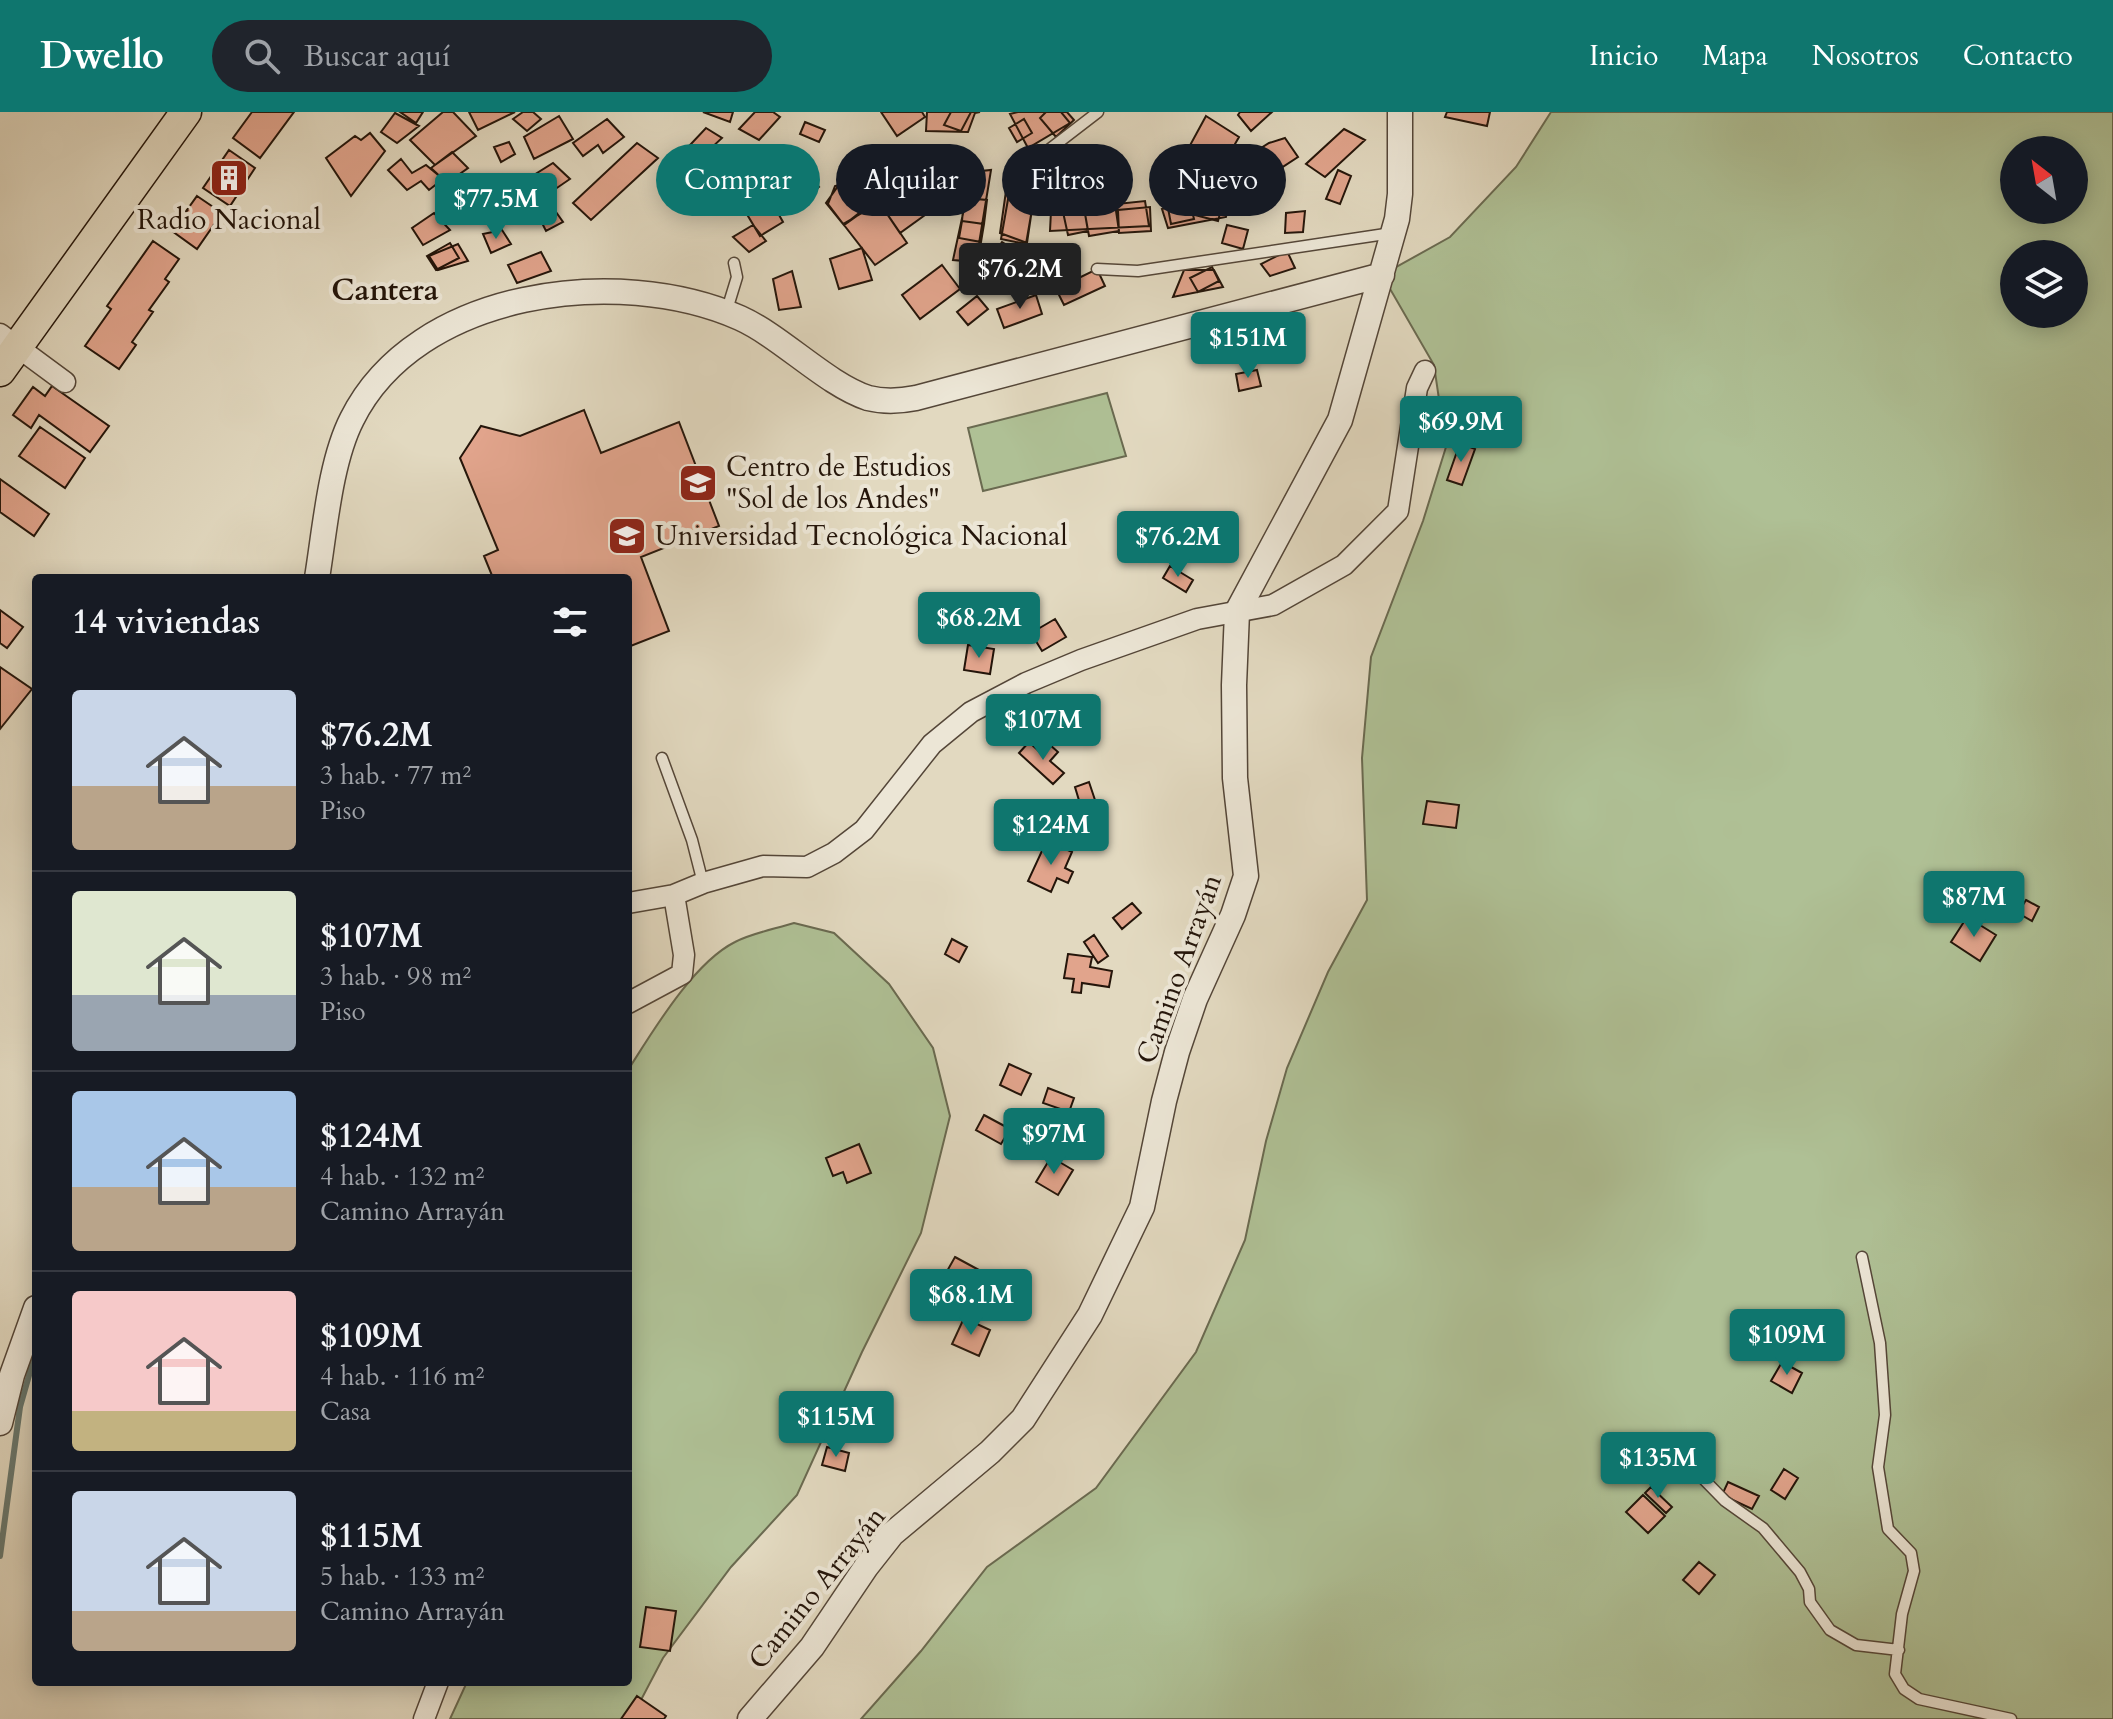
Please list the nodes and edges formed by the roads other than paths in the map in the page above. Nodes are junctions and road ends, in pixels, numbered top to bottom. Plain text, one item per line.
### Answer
1 (186, 112) edge
2 (1098, 112) edge
3 (1400, 112) edge
4 (1056, 144) edge
5 (1394, 232) junction
6 (734, 263) dead end
7 (1097, 269) dead end
8 (1382, 275) junction
9 (726, 313) junction
10 (9, 340) edge
11 (0, 371) edge
12 (1425, 371) dead end
13 (65, 382) dead end
14 (318, 574) edge
15 (1237, 612) junction
16 (662, 758) dead end
17 (703, 883) junction
18 (674, 895) junction
19 (632, 902) edge
20 (632, 1001) edge
21 (1862, 1257) dead end
22 (32, 1319) edge
23 (0, 1423) edge
24 (1677, 1452) dead end
25 (1899, 1650) junction
26 (436, 1686) edge
27 (424, 1719) edge
28 (750, 1719) edge
29 (2011, 1719) edge

1 - 10 main road
2 - 4 lane
3 - 5 street, Camino Arrayán
5 - 7 lane
5 - 8 street, Camino Arrayán
6 - 9 lane
8 - 9 street
8 - 15 street, Camino Arrayán
9 - 14 street
10 - 11 main road
10 - 13 street
12 - 15 street
15 - 17 street
15 - 28 street, Camino Arrayán
16 - 17 lane
17 - 18 street
18 - 19 street
18 - 20 street
21 - 25 lane
22 - 23 street
24 - 25 lane
25 - 29 lane
26 - 27 street

